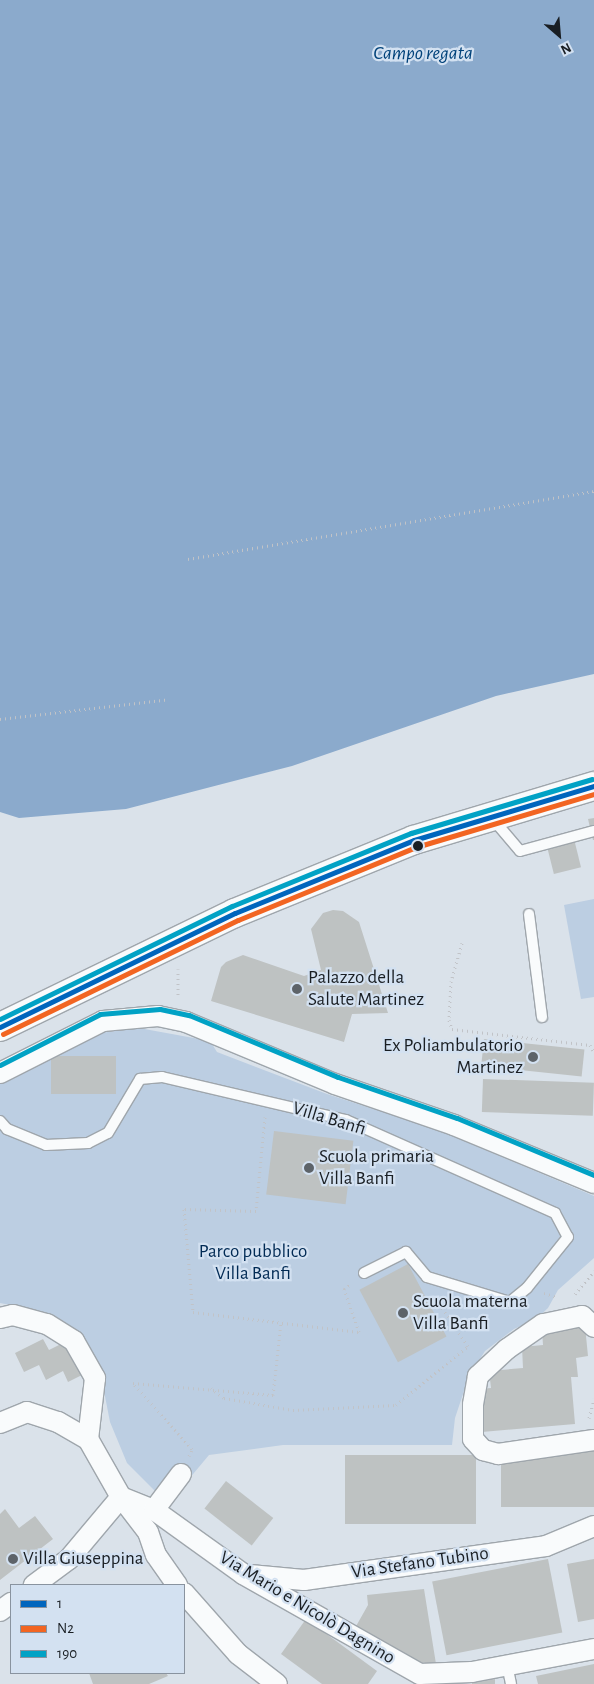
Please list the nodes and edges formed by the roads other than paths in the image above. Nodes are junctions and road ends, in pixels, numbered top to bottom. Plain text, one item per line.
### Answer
1 (594, 786) edge
2 (491, 817) junction
3 (594, 831) edge
4 (529, 914) dead end
5 (542, 1017) dead end
6 (0, 1027) edge
7 (0, 1073) edge
8 (0, 1121) edge
9 (594, 1183) edge
10 (364, 1273) road end
11 (0, 1318) edge
12 (594, 1327) edge
13 (0, 1423) edge
14 (88, 1439) junction
15 (594, 1440) edge
16 (181, 1474) road end
17 (121, 1497) junction
18 (154, 1510) junction
19 (594, 1526) edge
20 (243, 1574) junction
21 (35, 1584) edge
22 (176, 1584) edge
23 (185, 1594) edge
24 (594, 1649) edge
25 (509, 1675) edge
26 (277, 1684) edge

1 - 2 main road
2 - 3 lane
2 - 6 main road
4 - 5 lane
7 - 9 street
8 - 10 lane, Villa Banfi
11 - 14 street
12 - 15 street
13 - 14 street
14 - 17 street
16 - 18 street
17 - 18 street, Via Mario e Nicolò Dagnino
17 - 21 street
17 - 22 street
18 - 20 street, Via Mario e Nicolò Dagnino
19 - 20 street, Via Stefano Tubino
20 - 25 street, Via Mario e Nicolò Dagnino
23 - 26 street
24 - 25 street, Via Mario e Nicolò Dagnino

